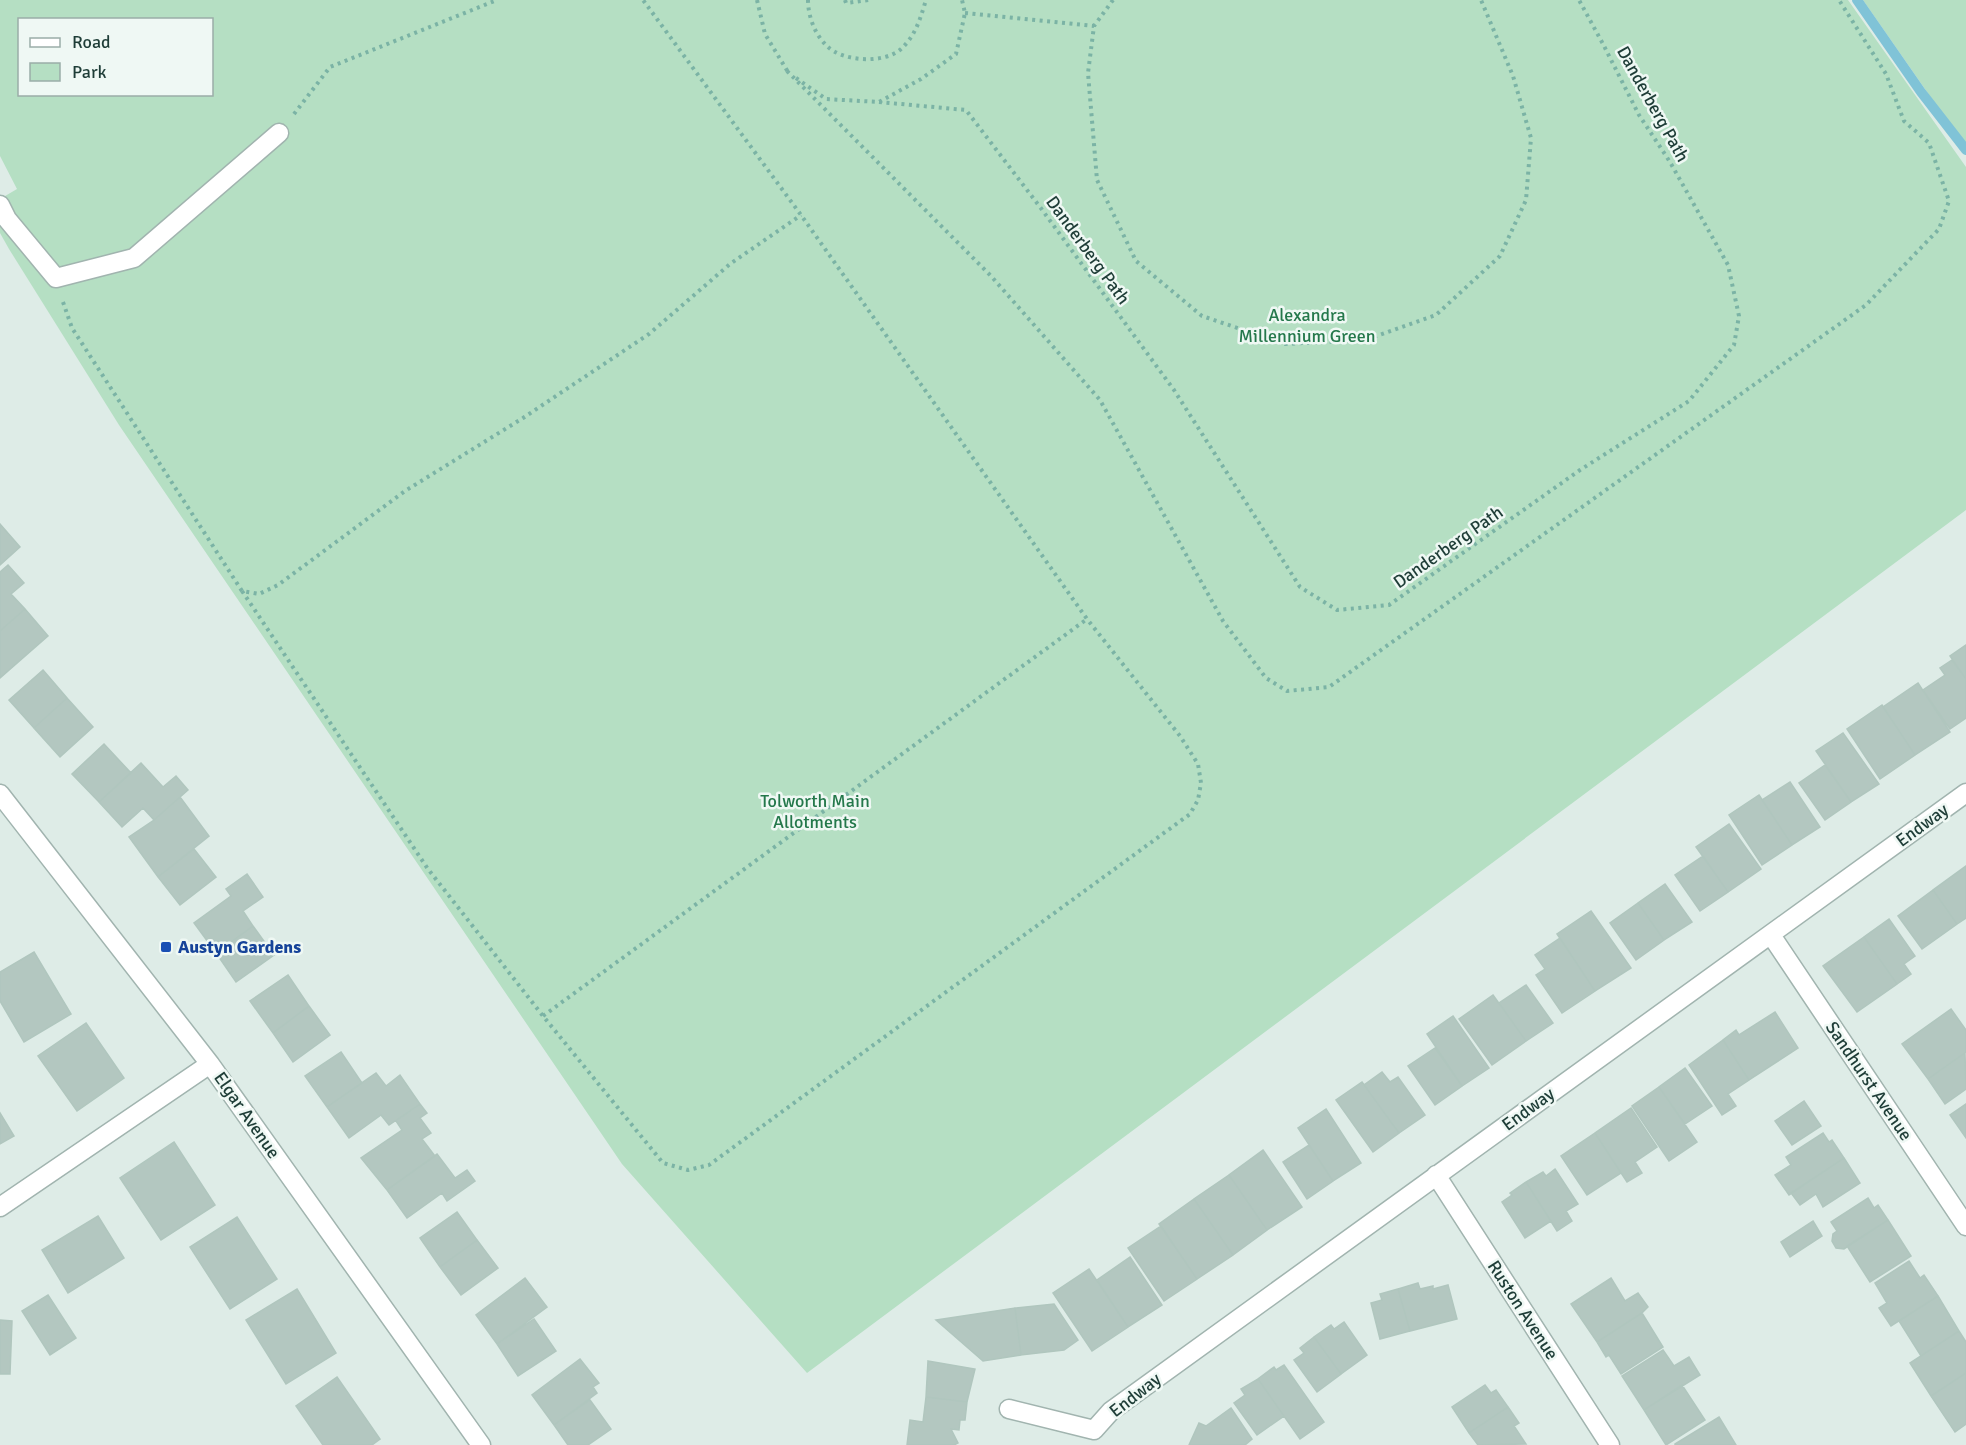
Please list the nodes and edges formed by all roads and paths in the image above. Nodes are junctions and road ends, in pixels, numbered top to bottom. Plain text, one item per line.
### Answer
1 (497, 0) edge
2 (643, 0) edge
3 (757, 0) edge
4 (808, 0) edge
5 (845, 0) edge
6 (869, 0) edge
7 (926, 0) edge
8 (962, 0) edge
9 (1113, 0) edge
10 (1481, 0) edge
11 (1579, 0) edge
12 (1839, 0) edge
13 (965, 13) junction
14 (1094, 26) junction
15 (788, 71) junction
16 (879, 102) junction
17 (279, 133) joint
18 (0, 205) edge
19 (801, 215) junction
20 (56, 278) junction
21 (242, 591) junction
22 (1087, 619) junction
23 (1966, 793) edge
24 (0, 794) edge
25 (1771, 935) junction
26 (543, 1016) junction
27 (210, 1064) junction
28 (1436, 1175) junction
29 (0, 1207) edge
30 (1966, 1226) edge
31 (1009, 1409) dead end
32 (1095, 1438) edge
33 (481, 1445) edge
34 (1610, 1445) edge

1 - 17 path
2 - 19 path
3 - 15 path
4 - 7 path
5 - 6 path
8 - 13 path
9 - 14 path
10 - 14 path
11 - 16 path, Danderberg Path
12 - 15 path
13 - 14 path
13 - 16 path
15 - 16 path, Danderberg Path
17 - 20 street
18 - 20 street
19 - 21 path
19 - 22 path
20 - 21 path
21 - 26 path
22 - 26 path
22 - 26 path
23 - 25 street, Endway
24 - 27 street, Elgar Avenue
25 - 28 street, Endway
25 - 30 street, Sandhurst Avenue
27 - 29 street
27 - 33 street, Elgar Avenue
28 - 32 street, Endway
28 - 34 street, Ruston Avenue
31 - 32 street

